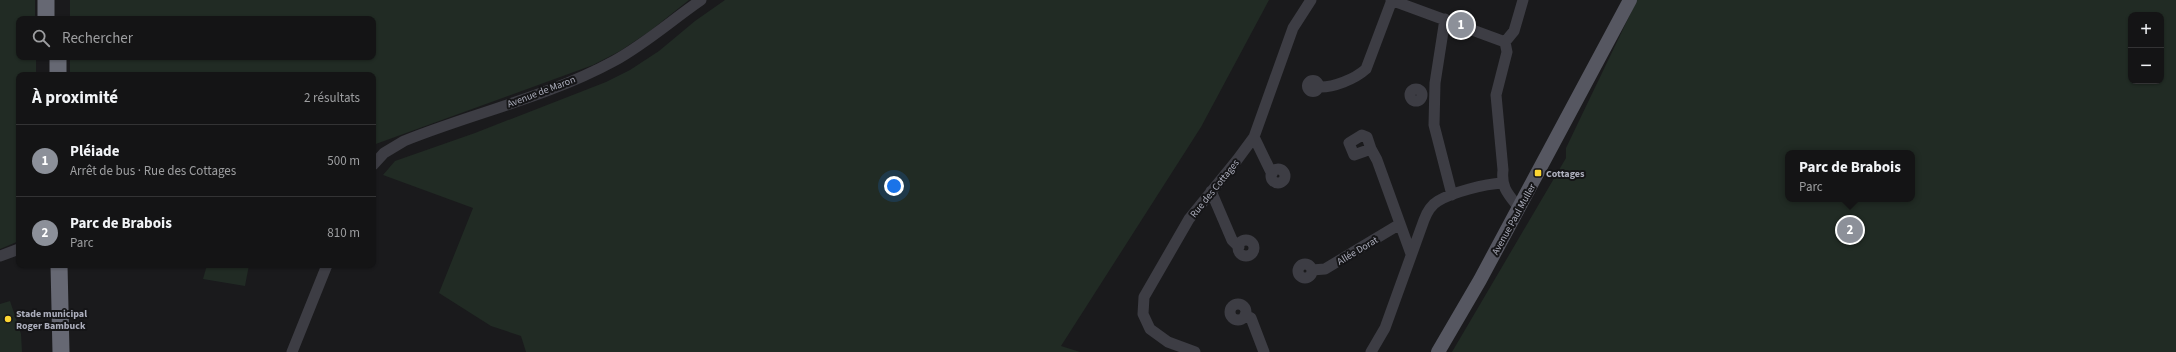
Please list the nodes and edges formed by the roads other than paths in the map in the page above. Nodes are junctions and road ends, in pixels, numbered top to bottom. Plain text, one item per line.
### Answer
1 (39, 0) edge
2 (46, 0) edge
3 (57, 0) edge
4 (701, 0) edge
5 (1311, 0) edge
6 (1392, 0) edge
7 (1523, 0) edge
8 (1630, 0) edge
9 (48, 16) edge
10 (50, 16) edge
11 (51, 16) edge
12 (1445, 19) junction
13 (1505, 42) junction
14 (47, 60) edge
15 (58, 60) edge
16 (47, 72) edge
17 (58, 72) edge
18 (1318, 87) dead end
19 (1434, 90) junction
20 (1422, 93) dead end
21 (1254, 137) junction
22 (1371, 149) dead end
23 (376, 161) edge
24 (1272, 174) dead end
25 (1502, 183) junction
26 (1211, 191) junction
27 (1452, 195) junction
28 (1519, 208) junction
29 (1398, 219) junction
30 (1239, 247) dead end
31 (16, 250) edge
32 (1411, 254) junction
33 (0, 256) edge
34 (49, 268) edge
35 (59, 268) edge
36 (326, 268) edge
37 (1312, 270) dead end
38 (1245, 315) dead end
39 (50, 352) edge
40 (61, 352) edge
41 (292, 352) edge
42 (1195, 352) edge
43 (1264, 352) edge
44 (1371, 352) edge
45 (1438, 352) edge

1 - 9 highway
2 - 10 highway
3 - 11 highway
4 - 23 street, Avenue de Maron
5 - 21 street, Rue des Cottages
6 - 12 street
6 - 18 street
7 - 13 street
8 - 28 main road, Avenue Paul Muller
12 - 13 street
12 - 19 street
13 - 25 street
14 - 16 highway
15 - 17 highway
19 - 20 street
19 - 27 street
21 - 24 street
21 - 26 street, Rue des Cottages
22 - 29 street
25 - 27 street
25 - 28 street
26 - 30 street
26 - 42 street, Rue des Cottages
27 - 32 street
28 - 45 main road, Avenue Paul Muller
29 - 32 street
29 - 37 street, Allée Dorat
31 - 33 street
32 - 44 street
34 - 39 highway
35 - 40 highway
36 - 41 street
38 - 43 street

